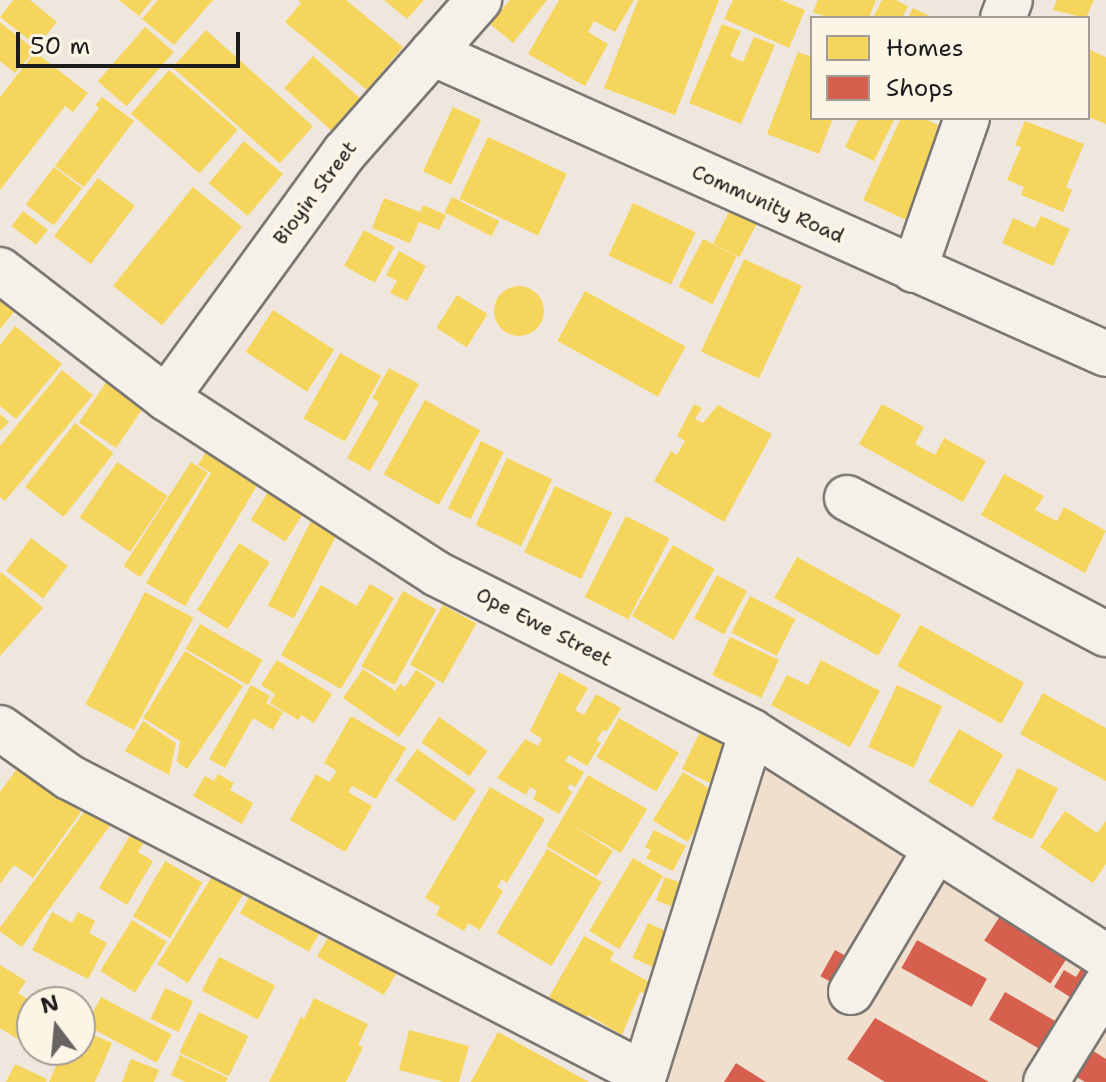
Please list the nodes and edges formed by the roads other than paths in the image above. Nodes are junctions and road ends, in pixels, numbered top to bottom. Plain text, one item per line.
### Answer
1 (479, 0) edge
2 (432, 53) junction
3 (966, 120) edge
4 (0, 270) edge
5 (914, 270) junction
6 (1106, 354) edge
7 (166, 398) junction
8 (847, 498) dead end
9 (1106, 634) edge
10 (0, 728) edge
11 (752, 732) junction
12 (936, 849) junction
13 (1106, 957) edge
14 (1106, 985) edge
15 (851, 992) dead end
16 (643, 1078) edge
17 (1046, 1082) edge

1 - 2 street, Bioyin Street
2 - 5 street, Community Road
2 - 7 street, Bioyin Street
3 - 5 street
4 - 7 street, Ope Ewe Street
5 - 6 street, Community Road
7 - 11 street, Ope Ewe Street
8 - 9 street
10 - 16 street
11 - 12 street, Ope Ewe Street
11 - 16 street
12 - 13 street, Ope Ewe Street
12 - 15 street
14 - 17 street

